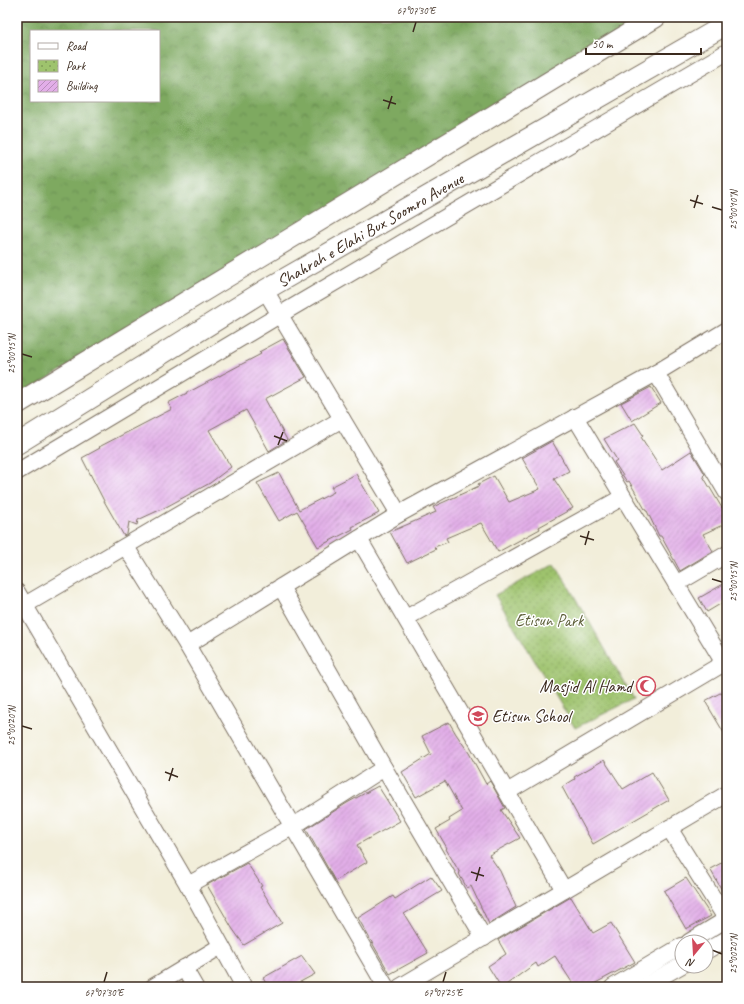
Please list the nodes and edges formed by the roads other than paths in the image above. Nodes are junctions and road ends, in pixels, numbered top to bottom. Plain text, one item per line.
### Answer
1 (656, 17) edge
2 (727, 24) edge
3 (727, 52) edge
4 (265, 290) junction
5 (281, 314) junction
6 (727, 330) edge
7 (656, 373) junction
8 (17, 404) edge
9 (575, 417) junction
10 (342, 420) junction
11 (17, 444) edge
12 (17, 472) edge
13 (727, 493) edge
14 (623, 497) junction
15 (399, 514) junction
16 (360, 538) junction
17 (126, 547) junction
18 (727, 554) edge
19 (676, 584) junction
20 (281, 587) junction
21 (21, 598) edge
22 (406, 618) junction
23 (187, 645) junction
24 (725, 665) edge
25 (384, 768) junction
26 (507, 792) junction
27 (727, 794) edge
28 (292, 827) junction
29 (669, 828) junction
30 (188, 885) junction
31 (564, 890) junction
32 (727, 919) edge
33 (702, 934) edge
34 (484, 938) junction
35 (727, 939) edge
36 (221, 946) junction
37 (714, 946) edge
38 (674, 951) edge
39 (184, 968) junction
40 (674, 970) edge
41 (153, 987) edge
42 (195, 987) edge
43 (244, 987) edge
44 (386, 987) edge
45 (400, 987) edge
46 (613, 987) edge
47 (643, 987) edge

1 - 8 main road, Shahrah e Elahi Bux Soomro Avenue
2 - 4 main road, Shahrah e Elahi Bux Soomro Avenue
3 - 5 street
4 - 5 street
4 - 11 main road, Shahrah e Elahi Bux Soomro Avenue
5 - 10 street
5 - 12 street
6 - 7 street
7 - 9 street
7 - 13 street
9 - 14 street
9 - 15 street
10 - 15 street
10 - 17 street
14 - 19 street
14 - 22 street
15 - 16 street
16 - 20 street
16 - 22 street
17 - 21 street
17 - 23 street
18 - 19 street
19 - 24 street
20 - 23 street
20 - 25 street
21 - 30 street
22 - 26 street
23 - 28 street
24 - 26 street
25 - 28 street
25 - 34 street
26 - 31 street
27 - 29 street
28 - 30 street
28 - 44 street
29 - 31 street
29 - 32 street
30 - 36 street
31 - 34 street
32 - 33 street
34 - 45 street
35 - 37 street
36 - 39 street
36 - 43 street
38 - 46 street
39 - 41 street
39 - 42 street
40 - 47 street

